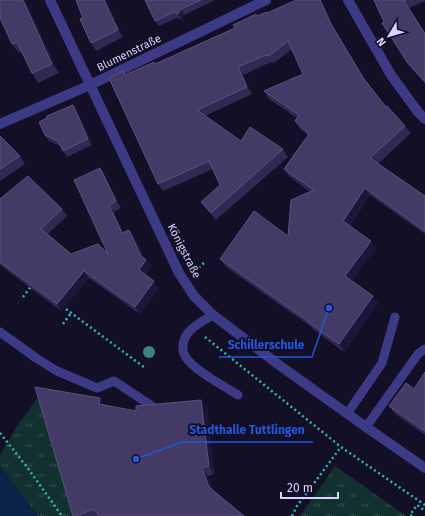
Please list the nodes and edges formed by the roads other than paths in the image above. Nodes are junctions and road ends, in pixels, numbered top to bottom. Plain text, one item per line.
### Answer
1 (50, 0) edge
2 (266, 0) edge
3 (348, 0) edge
4 (90, 85) junction
5 (425, 119) edge
6 (0, 124) edge
7 (213, 315) junction
8 (395, 317) dead end
9 (0, 332) edge
10 (425, 349) edge
11 (238, 395) dead end
12 (152, 406) edge
13 (347, 414) junction
14 (366, 427) junction
15 (425, 468) edge

1 - 4 street, Königstraße
2 - 4 street, Blumenstraße
3 - 5 street
4 - 6 street, Blumenstraße
4 - 7 street, Königstraße
7 - 11 lane
7 - 13 street, Königstraße
8 - 13 lane
9 - 12 lane
10 - 14 lane
13 - 14 street, Königstraße
14 - 15 street, Königstraße

